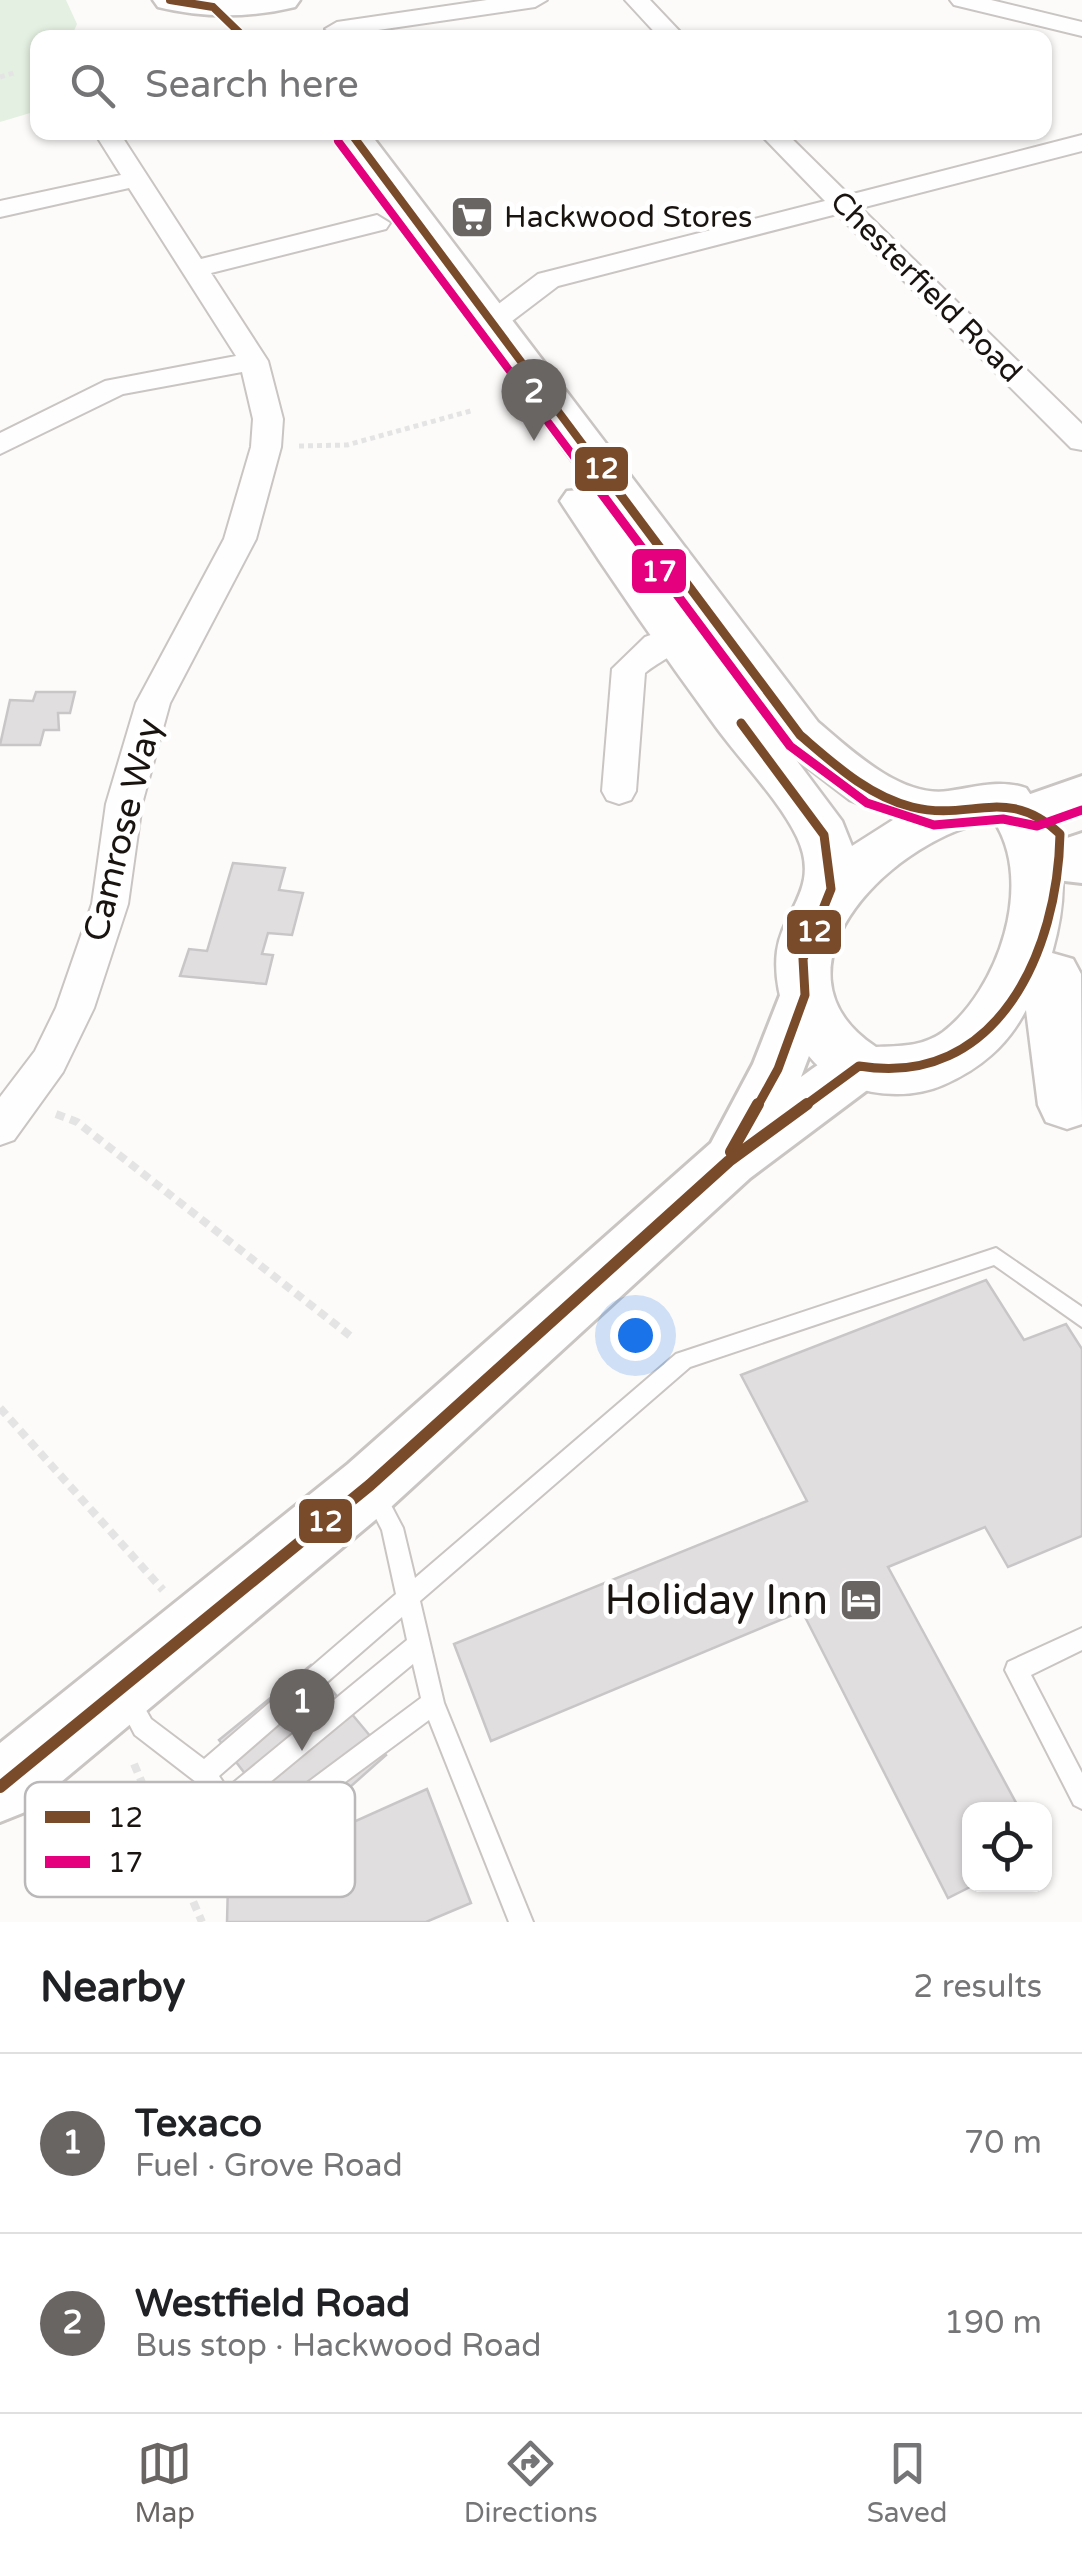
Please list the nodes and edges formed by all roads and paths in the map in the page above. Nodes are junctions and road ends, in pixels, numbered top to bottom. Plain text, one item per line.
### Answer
1 (170, 0) edge
2 (534, 0) edge
3 (637, 0) edge
4 (962, 0) edge
5 (213, 7) junction
6 (295, 9) edge
7 (338, 29) dead end
8 (1082, 29) edge
9 (237, 30) edge
10 (666, 30) edge
11 (17, 72) dead end
12 (0, 77) edge
13 (111, 140) edge
14 (320, 140) edge
15 (356, 140) edge
16 (778, 140) edge
17 (1082, 143) edge
18 (137, 179) junction
19 (843, 206) junction
20 (0, 209) edge
21 (377, 223) junction
22 (197, 268) junction
23 (494, 321) junction
24 (254, 361) junction
25 (474, 410) dead end
26 (1082, 442) edge
27 (0, 445) edge
28 (266, 446) junction
29 (676, 637) junction
30 (619, 791) dead end
31 (1059, 802) edge
32 (950, 812) junction
33 (1078, 859) edge
34 (831, 889) junction
35 (1054, 974) junction
36 (805, 996) junction
37 (979, 1044) junction
38 (859, 1066) junction
39 (20, 1100) junction
40 (1075, 1114) edge
41 (0, 1128) edge
42 (724, 1163) junction
43 (1082, 1318) edge
44 (354, 1338) dead end
45 (0, 1408) edge
46 (370, 1486) junction
47 (171, 1600) dead end
48 (407, 1600) junction
49 (1082, 1639) edge
50 (419, 1645) junction
51 (121, 1689) junction
52 (433, 1703) junction
53 (124, 1754) dead end
54 (204, 1774) junction
55 (143, 1782) edge
56 (209, 1782) edge
57 (252, 1782) edge
58 (328, 1782) edge
59 (0, 1787) edge
60 (1082, 1797) edge
61 (191, 1897) edge
62 (202, 1922) edge
63 (521, 1922) edge

1 - 5 main road
2 - 7 street
3 - 10 street
4 - 8 street
5 - 6 main road
5 - 9 main road
11 - 12 path
13 - 18 street, Camrose Way
14 - 21 main road
15 - 23 main road
16 - 19 street, Chesterfield Road
17 - 19 street
18 - 20 street
18 - 22 street, Camrose Way
19 - 23 street
19 - 26 street, Chesterfield Road
21 - 22 street
21 - 29 main road
22 - 24 street, Camrose Way
23 - 32 main road
24 - 27 street
24 - 28 street, Camrose Way
25 - 28 path
28 - 39 street, Camrose Way
29 - 30 street
29 - 34 main road
31 - 32 main road
31 - 33 main road
32 - 34 main road
33 - 35 main road
34 - 36 main road
35 - 37 main road
35 - 40 main road
36 - 38 main road
36 - 42 street
37 - 38 main road
37 - 40 main road
38 - 42 street
39 - 41 street, Camrose Way
39 - 44 path
42 - 46 street
43 - 48 lane
45 - 47 path
46 - 48 lane
46 - 51 street
48 - 50 lane
48 - 54 lane
49 - 60 lane
50 - 52 lane
50 - 57 lane
51 - 54 lane
51 - 59 street
52 - 58 lane
52 - 63 lane
53 - 55 path
54 - 56 lane
61 - 62 path

